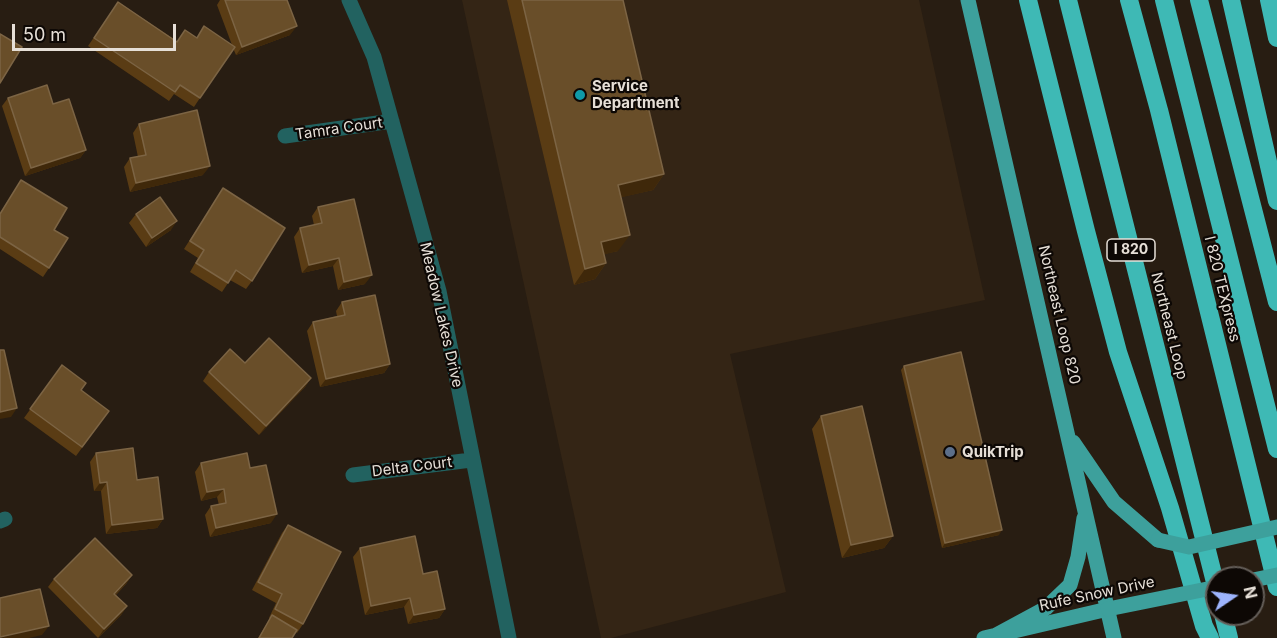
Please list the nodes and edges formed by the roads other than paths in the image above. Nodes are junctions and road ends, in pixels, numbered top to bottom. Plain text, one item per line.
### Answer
1 (349, 0) edge
2 (968, 0) edge
3 (1028, 0) edge
4 (1068, 0) edge
5 (1129, 0) edge
6 (1164, 0) edge
7 (1199, 0) edge
8 (1231, 0) edge
9 (1269, 0) edge
10 (1277, 38) edge
11 (392, 121) junction
12 (285, 136) dead end
13 (1277, 201) edge
14 (1277, 302) edge
15 (1068, 434) junction
16 (1277, 449) edge
17 (471, 460) junction
18 (353, 475) dead end
19 (1085, 510) junction
20 (1277, 527) edge
21 (1211, 566) edge
22 (1277, 587) edge
23 (1205, 591) edge
24 (1108, 609) junction
25 (990, 637) edge
26 (509, 638) edge
27 (1114, 638) edge
28 (1210, 638) edge

1 - 11 street, Meadow Lakes Drive
2 - 15 main road, Northeast Loop 820
3 - 28 highway
4 - 21 highway, Northeast Loop / I 820
5 - 22 highway, I 820 TEXpress
6 - 16 highway, I 820 TEXpress
7 - 14 highway
8 - 13 highway
9 - 10 highway
11 - 12 street, Tamra Court
11 - 17 street, Meadow Lakes Drive
15 - 19 main road, Northeast Loop 820
15 - 20 main road, bridge
17 - 18 street, Delta Court
17 - 26 street, Meadow Lakes Drive
19 - 24 main road, Northeast Loop 820
19 - 25 main road
23 - 24 main road, Rufe Snow Drive, bridge
24 - 25 main road, Rufe Snow Drive
24 - 27 main road, Northeast Loop 820

